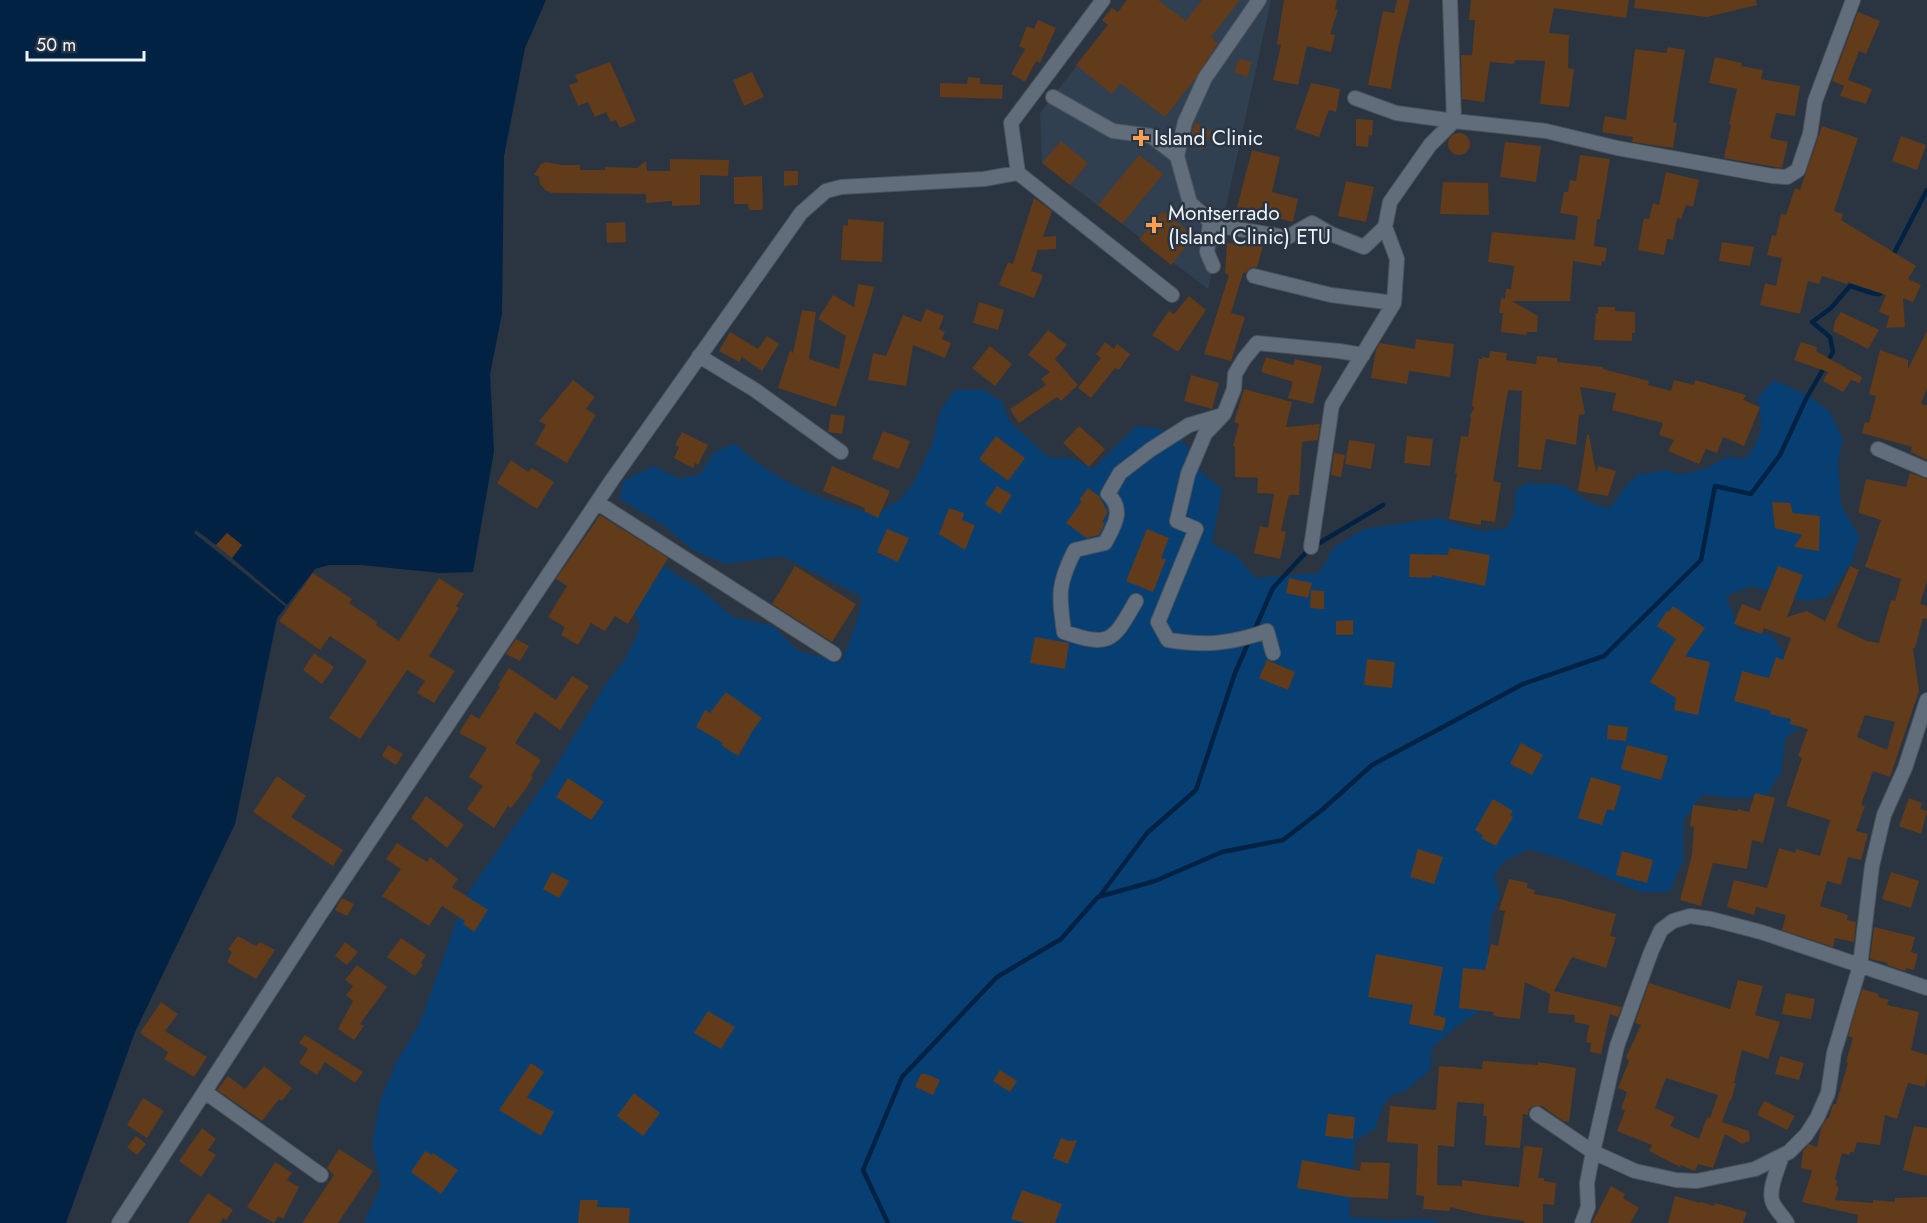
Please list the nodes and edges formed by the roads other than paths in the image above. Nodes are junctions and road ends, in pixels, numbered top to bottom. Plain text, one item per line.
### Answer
1 (1103, 0) edge
2 (1259, 0) edge
3 (1450, 0) edge
4 (1853, 0) edge
5 (1053, 97) dead end
6 (1355, 98) dead end
7 (1454, 121) junction
8 (1177, 156) junction
9 (1018, 173) junction
10 (1222, 226) dead end
11 (1385, 227) junction
12 (1213, 266) dead end
13 (1254, 276) dead end
14 (1172, 295) dead end
15 (1394, 303) junction
16 (699, 356) junction
17 (1363, 356) junction
18 (1224, 414) junction
19 (1878, 449) dead end
20 (841, 452) dead end
21 (1927, 470) edge
22 (598, 503) junction
23 (1311, 547) dead end
24 (1136, 601) dead end
25 (1273, 653) dead end
26 (834, 654) dead end
27 (1927, 700) edge
28 (1860, 966) junction
29 (1927, 988) edge
30 (205, 1092) junction
31 (1537, 1114) dead end
32 (1593, 1152) junction
33 (1782, 1156) junction
34 (321, 1175) dead end
35 (119, 1223) edge
36 (1582, 1223) edge
37 (1787, 1223) edge

1 - 9 street
2 - 8 street
3 - 7 street
4 - 7 street
5 - 8 street
6 - 7 street
7 - 11 street
8 - 12 street
9 - 14 street
9 - 16 street
10 - 11 street
11 - 15 street
13 - 15 street
15 - 17 street
16 - 20 street
16 - 22 street
17 - 18 street
17 - 23 street
18 - 24 street
18 - 25 street
19 - 21 street
22 - 26 street
22 - 30 street
27 - 28 street
28 - 29 street
28 - 32 street
28 - 33 street
30 - 34 street
30 - 35 street
31 - 32 street
32 - 33 street
32 - 36 street
33 - 37 street

